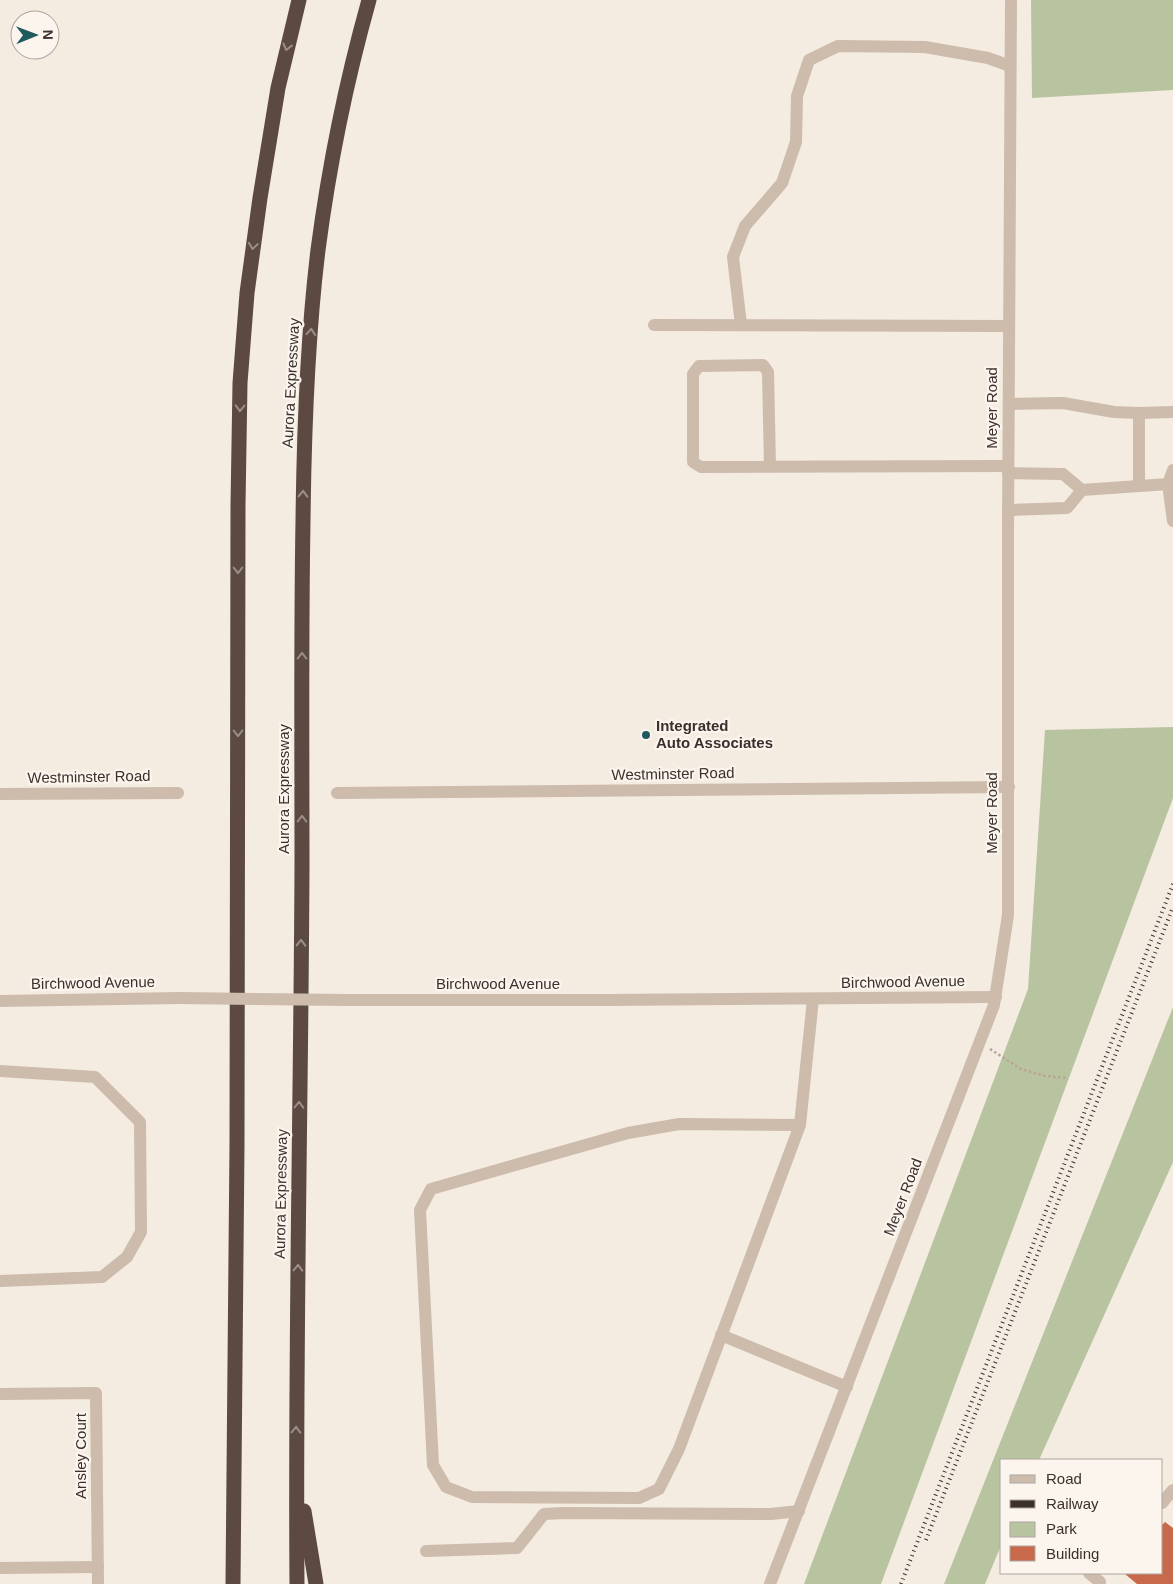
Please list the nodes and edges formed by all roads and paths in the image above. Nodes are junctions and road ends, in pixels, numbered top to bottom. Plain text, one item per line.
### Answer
1 (299, 0) edge
2 (369, 0) edge
3 (1011, 0) edge
4 (1010, 66) junction
5 (654, 325) dead end
6 (741, 326) junction
7 (1009, 326) junction
8 (1008, 404) junction
9 (1173, 412) edge
10 (1139, 413) junction
11 (770, 466) junction
12 (1008, 470) junction
13 (1173, 470) edge
14 (1168, 484) junction
15 (1140, 485) junction
16 (1082, 490) junction
17 (1008, 510) junction
18 (1173, 521) edge
19 (1009, 787) junction
20 (178, 793) dead end
21 (337, 793) dead end
22 (0, 794) edge
23 (996, 997) junction
24 (813, 999) junction
25 (0, 1001) edge
26 (980, 1043) junction
27 (0, 1071) edge
28 (1068, 1078) dead end
29 (800, 1125) junction
30 (0, 1281) edge
31 (721, 1335) junction
32 (847, 1387) junction
33 (0, 1394) edge
34 (296, 1460) junction
35 (1173, 1490) edge
36 (1163, 1502) edge
37 (799, 1511) junction
38 (426, 1551) dead end
39 (98, 1567) junction
40 (0, 1568) edge
41 (1091, 1574) edge
42 (1102, 1580) edge
43 (98, 1584) edge
44 (233, 1584) edge
45 (297, 1584) edge
46 (316, 1584) edge
47 (770, 1584) edge

1 -> 44 highway
34 -> 2 highway, Aurora Expressway
3 - 4 street, Meyer Road
4 - 6 street
4 - 7 street, Meyer Road
5 - 6 street
6 - 7 street
7 - 8 street, Meyer Road
8 - 10 street
8 - 12 street, Meyer Road
9 - 10 street
10 - 15 street
11 - 11 street
11 - 12 street
12 - 16 street
12 - 17 street, Meyer Road
13 - 14 street
14 - 15 street
14 - 18 street
15 - 16 street
16 - 17 street
17 - 19 street, Meyer Road
19 - 21 street, Westminster Road
19 - 23 street, Meyer Road
20 - 22 street, Westminster Road
23 - 24 street, Birchwood Avenue
23 - 26 street, Meyer Road
24 - 25 street, Birchwood Avenue, bridge
24 - 29 street
26 - 28 path
26 - 32 street, Meyer Road
27 - 30 street
29 - 31 street
29 - 31 street
31 - 32 street
32 - 37 street, Meyer Road
33 - 39 street, Ansley Court
34 - 45 highway, Aurora Expressway
34 - 46 highway
35 - 36 street
37 - 38 street
37 - 47 street, Meyer Road
39 - 40 street
39 - 43 street, Ansley Court
41 - 42 street

